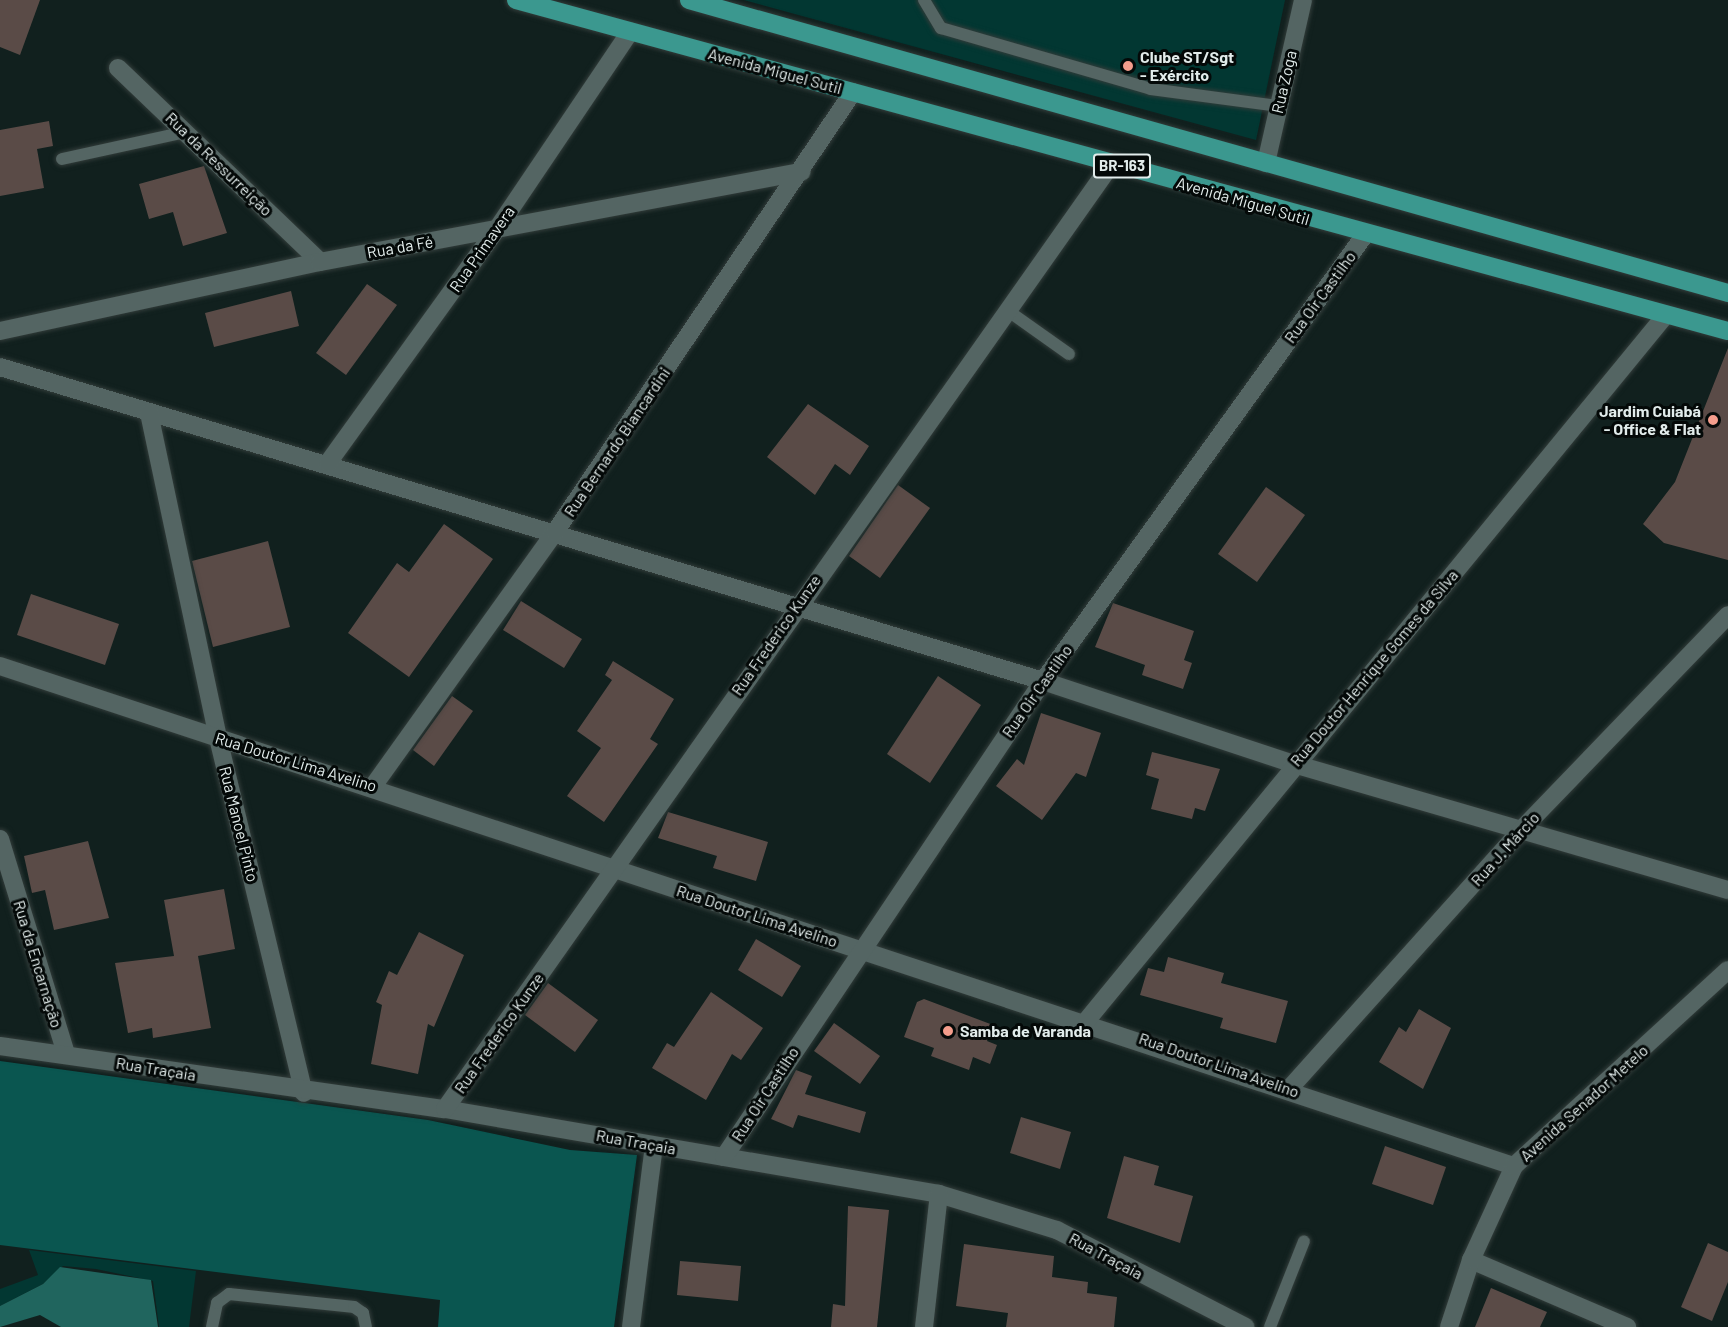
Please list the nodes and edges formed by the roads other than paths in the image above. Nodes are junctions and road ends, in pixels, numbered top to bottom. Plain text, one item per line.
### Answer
1 (516, 0) edge
2 (689, 0) edge
3 (924, 0) edge
4 (1303, 0) edge
5 (630, 32) junction
6 (118, 68) dead end
7 (853, 92) junction
8 (1279, 106) junction
9 (186, 132) junction
10 (62, 159) dead end
11 (1112, 163) junction
12 (1266, 164) junction
13 (802, 172) junction
14 (497, 229) junction
15 (1364, 236) junction
16 (320, 262) junction
17 (1728, 293) edge
18 (1007, 310) junction
19 (1664, 317) junction
20 (0, 331) edge
21 (1728, 331) edge
22 (1069, 354) dead end
23 (0, 368) edge
24 (149, 413) junction
25 (328, 463) junction
26 (555, 532) junction
27 (794, 608) junction
28 (1728, 615) edge
29 (0, 666) edge
30 (1043, 681) junction
31 (218, 738) junction
32 (1294, 764) junction
33 (374, 785) junction
34 (1524, 827) junction
35 (0, 839) edge
36 (613, 869) junction
37 (1728, 890) edge
38 (861, 949) junction
39 (1728, 970) edge
40 (1087, 1020) junction
41 (0, 1046) edge
42 (66, 1054) junction
43 (1289, 1089) junction
44 (304, 1093) junction
45 (445, 1109) junction
46 (654, 1146) junction
47 (724, 1157) junction
48 (1514, 1166) junction
49 (939, 1194) junction
50 (1304, 1241) dead end
51 (1471, 1260) junction
52 (1221, 1322) edge
53 (212, 1327) edge
54 (366, 1327) edge
55 (631, 1327) edge
56 (924, 1327) edge
57 (1246, 1327) edge
58 (1270, 1327) edge
59 (1449, 1327) edge
60 (1627, 1327) edge

1 - 5 highway, Avenida Miguel Sutil / BR-163
2 - 12 highway, BR-163
3 - 8 lane
4 - 8 street, Rua Zoga
5 - 7 highway, Avenida Miguel Sutil / BR-163
5 - 14 street, Rua Primavera
6 - 9 street, Rua da Ressurreição
7 - 11 highway, Avenida Miguel Sutil / BR-163
7 - 13 street, Rua Bernardo Biancardini
8 - 12 street, Rua Zoga
9 - 10 lane
9 - 16 street, Rua da Ressurreição
11 - 15 highway, Avenida Miguel Sutil / BR-163
11 - 18 street, Rua Frederico Kunze
12 - 17 highway, BR-163
13 - 14 street, Rua da Fé
13 - 26 street, Rua Bernardo Biancardini
14 - 16 street, Rua da Fé
14 - 25 street, Rua Primavera
15 - 19 highway, Avenida Miguel Sutil / BR-163
15 - 30 street, Rua Oir Castilho
16 - 20 street, Rua da Fé
18 - 22 lane
18 - 27 street, Rua Frederico Kunze
19 - 21 highway, Avenida Miguel Sutil / BR-163
19 - 32 street, Rua Doutor Henrique Gomes da Silva
23 - 24 street
24 - 25 street
24 - 31 street, Rua Manoel Pinto
25 - 26 street
26 - 27 street
26 - 33 street, Rua Bernardo Biancardini
27 - 30 street
27 - 36 street, Rua Frederico Kunze
28 - 34 street, Rua J. Márcio
29 - 31 street, Rua Doutor Lima Avelino
30 - 32 street
30 - 38 street, Rua Oir Castilho
31 - 33 street, Rua Doutor Lima Avelino
31 - 44 street, Rua Manoel Pinto
32 - 34 street
32 - 40 street, Rua Doutor Henrique Gomes da Silva
33 - 36 street, Rua Doutor Lima Avelino
34 - 37 street
34 - 43 street, Rua J. Márcio
35 - 42 street, Rua da Encarnação
36 - 38 street, Rua Doutor Lima Avelino
36 - 45 street, Rua Frederico Kunze
38 - 40 street, Rua Doutor Lima Avelino
38 - 47 street, Rua Oir Castilho
39 - 48 street, Avenida Senador Metelo
40 - 43 street, Rua Doutor Lima Avelino
41 - 42 street, Rua Traçaia
42 - 44 street, Rua Traçaia
43 - 48 street, Rua Doutor Lima Avelino
44 - 45 street, Rua Traçaia
45 - 46 street, Rua Traçaia
46 - 47 street, Rua Traçaia
46 - 55 street
47 - 49 street, Rua Traçaia
48 - 51 street, Avenida Senador Metelo
49 - 52 street, Rua Traçaia
49 - 56 street
50 - 58 lane
51 - 59 street, Avenida Senador Metelo
51 - 60 street
52 - 57 street, Rua Traçaia
53 - 54 lane

